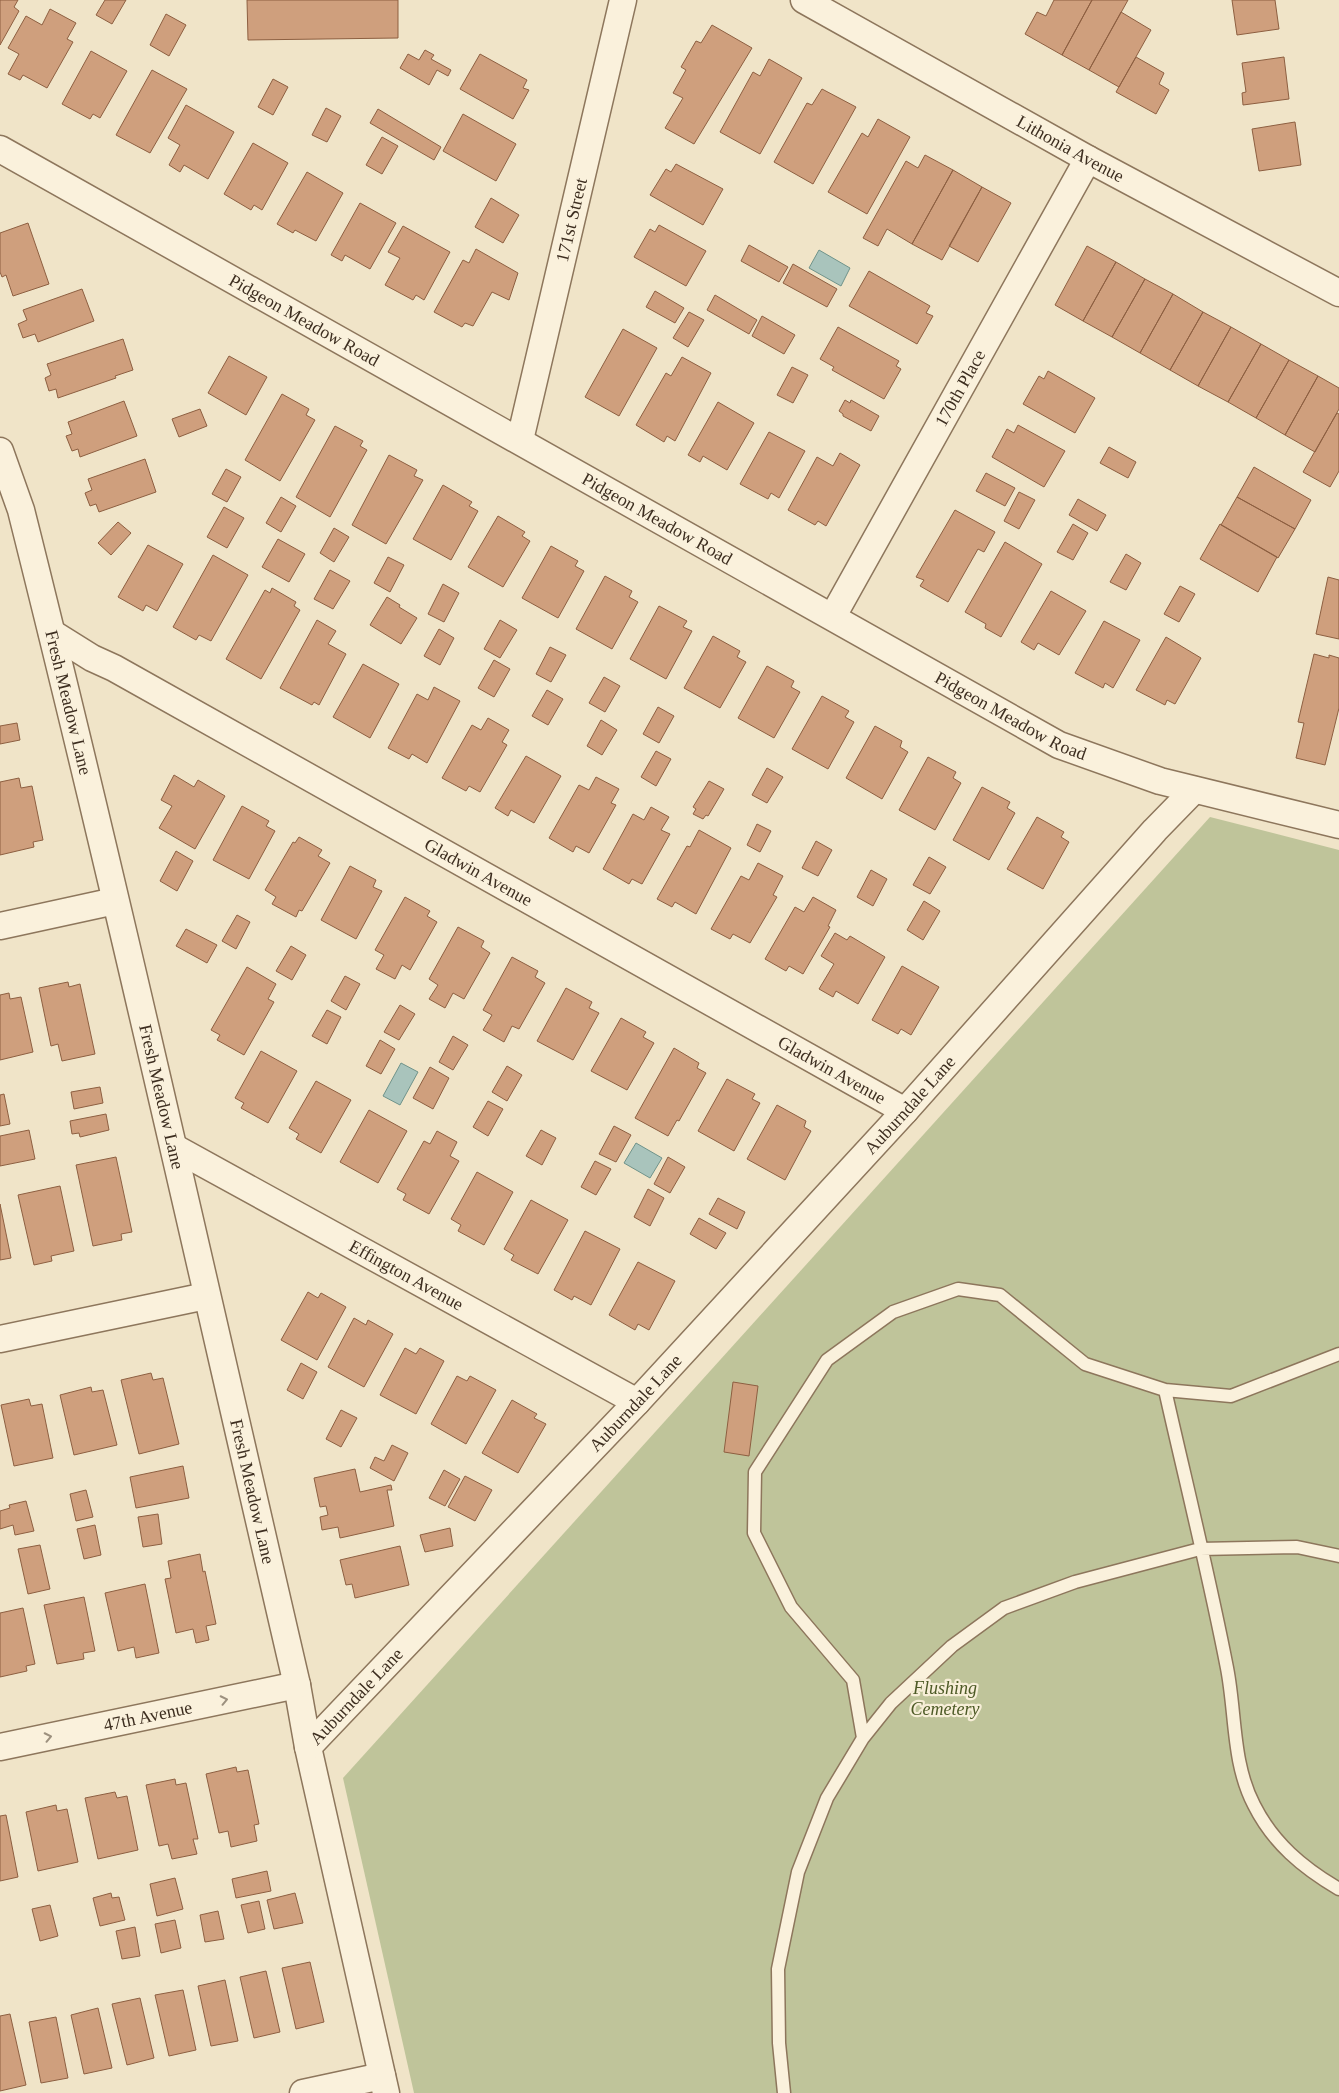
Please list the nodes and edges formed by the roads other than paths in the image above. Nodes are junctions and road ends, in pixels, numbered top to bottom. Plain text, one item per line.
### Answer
1 (623, 0) edge
2 (804, 0) edge
3 (0, 149) edge
4 (1088, 159) junction
5 (1339, 293) edge
6 (520, 440) junction
7 (0, 451) edge
8 (11, 512) edge
9 (832, 616) junction
10 (52, 633) junction
11 (1194, 790) junction
12 (1339, 824) edge
13 (115, 901) junction
14 (0, 926) edge
15 (905, 1111) junction
16 (174, 1148) junction
17 (206, 1296) junction
18 (0, 1339) edge
19 (1339, 1354) edge
20 (1165, 1390) junction
21 (637, 1402) junction
22 (1200, 1549) junction
23 (1339, 1556) edge
24 (297, 1685) junction
25 (863, 1738) junction
26 (0, 1747) edge
27 (308, 1747) junction
28 (1339, 1889) edge
29 (384, 2085) edge
30 (303, 2093) edge
31 (784, 2093) edge

1 - 6 street, 171st Street
2 - 4 street, Lithonia Avenue
3 - 6 street, Pidgeon Meadow Road
4 - 5 street, Lithonia Avenue
4 - 9 street, 170th Place
6 - 9 street, Pidgeon Meadow Road
7 - 8 street, Fresh Meadow Lane
8 - 10 street, Fresh Meadow Lane
9 - 11 street, Pidgeon Meadow Road
10 - 13 street, Fresh Meadow Lane
10 - 15 street, Gladwin Avenue
11 - 12 street, Pidgeon Meadow Road
11 - 15 street, Auburndale Lane
13 - 14 street
13 - 16 street, Fresh Meadow Lane
15 - 21 street, Auburndale Lane
16 - 17 street, Fresh Meadow Lane
16 - 21 street, Effington Avenue
17 - 18 street
17 - 24 street, Fresh Meadow Lane
19 - 20 lane
20 - 22 lane
20 - 25 lane
21 - 27 street, Auburndale Lane
22 - 23 lane
22 - 25 lane
22 - 28 lane
26 -> 24 street, 47th Avenue
24 - 27 street, Fresh Meadow Lane
25 - 31 lane
27 - 29 street, Auburndale Lane
29 - 30 street

